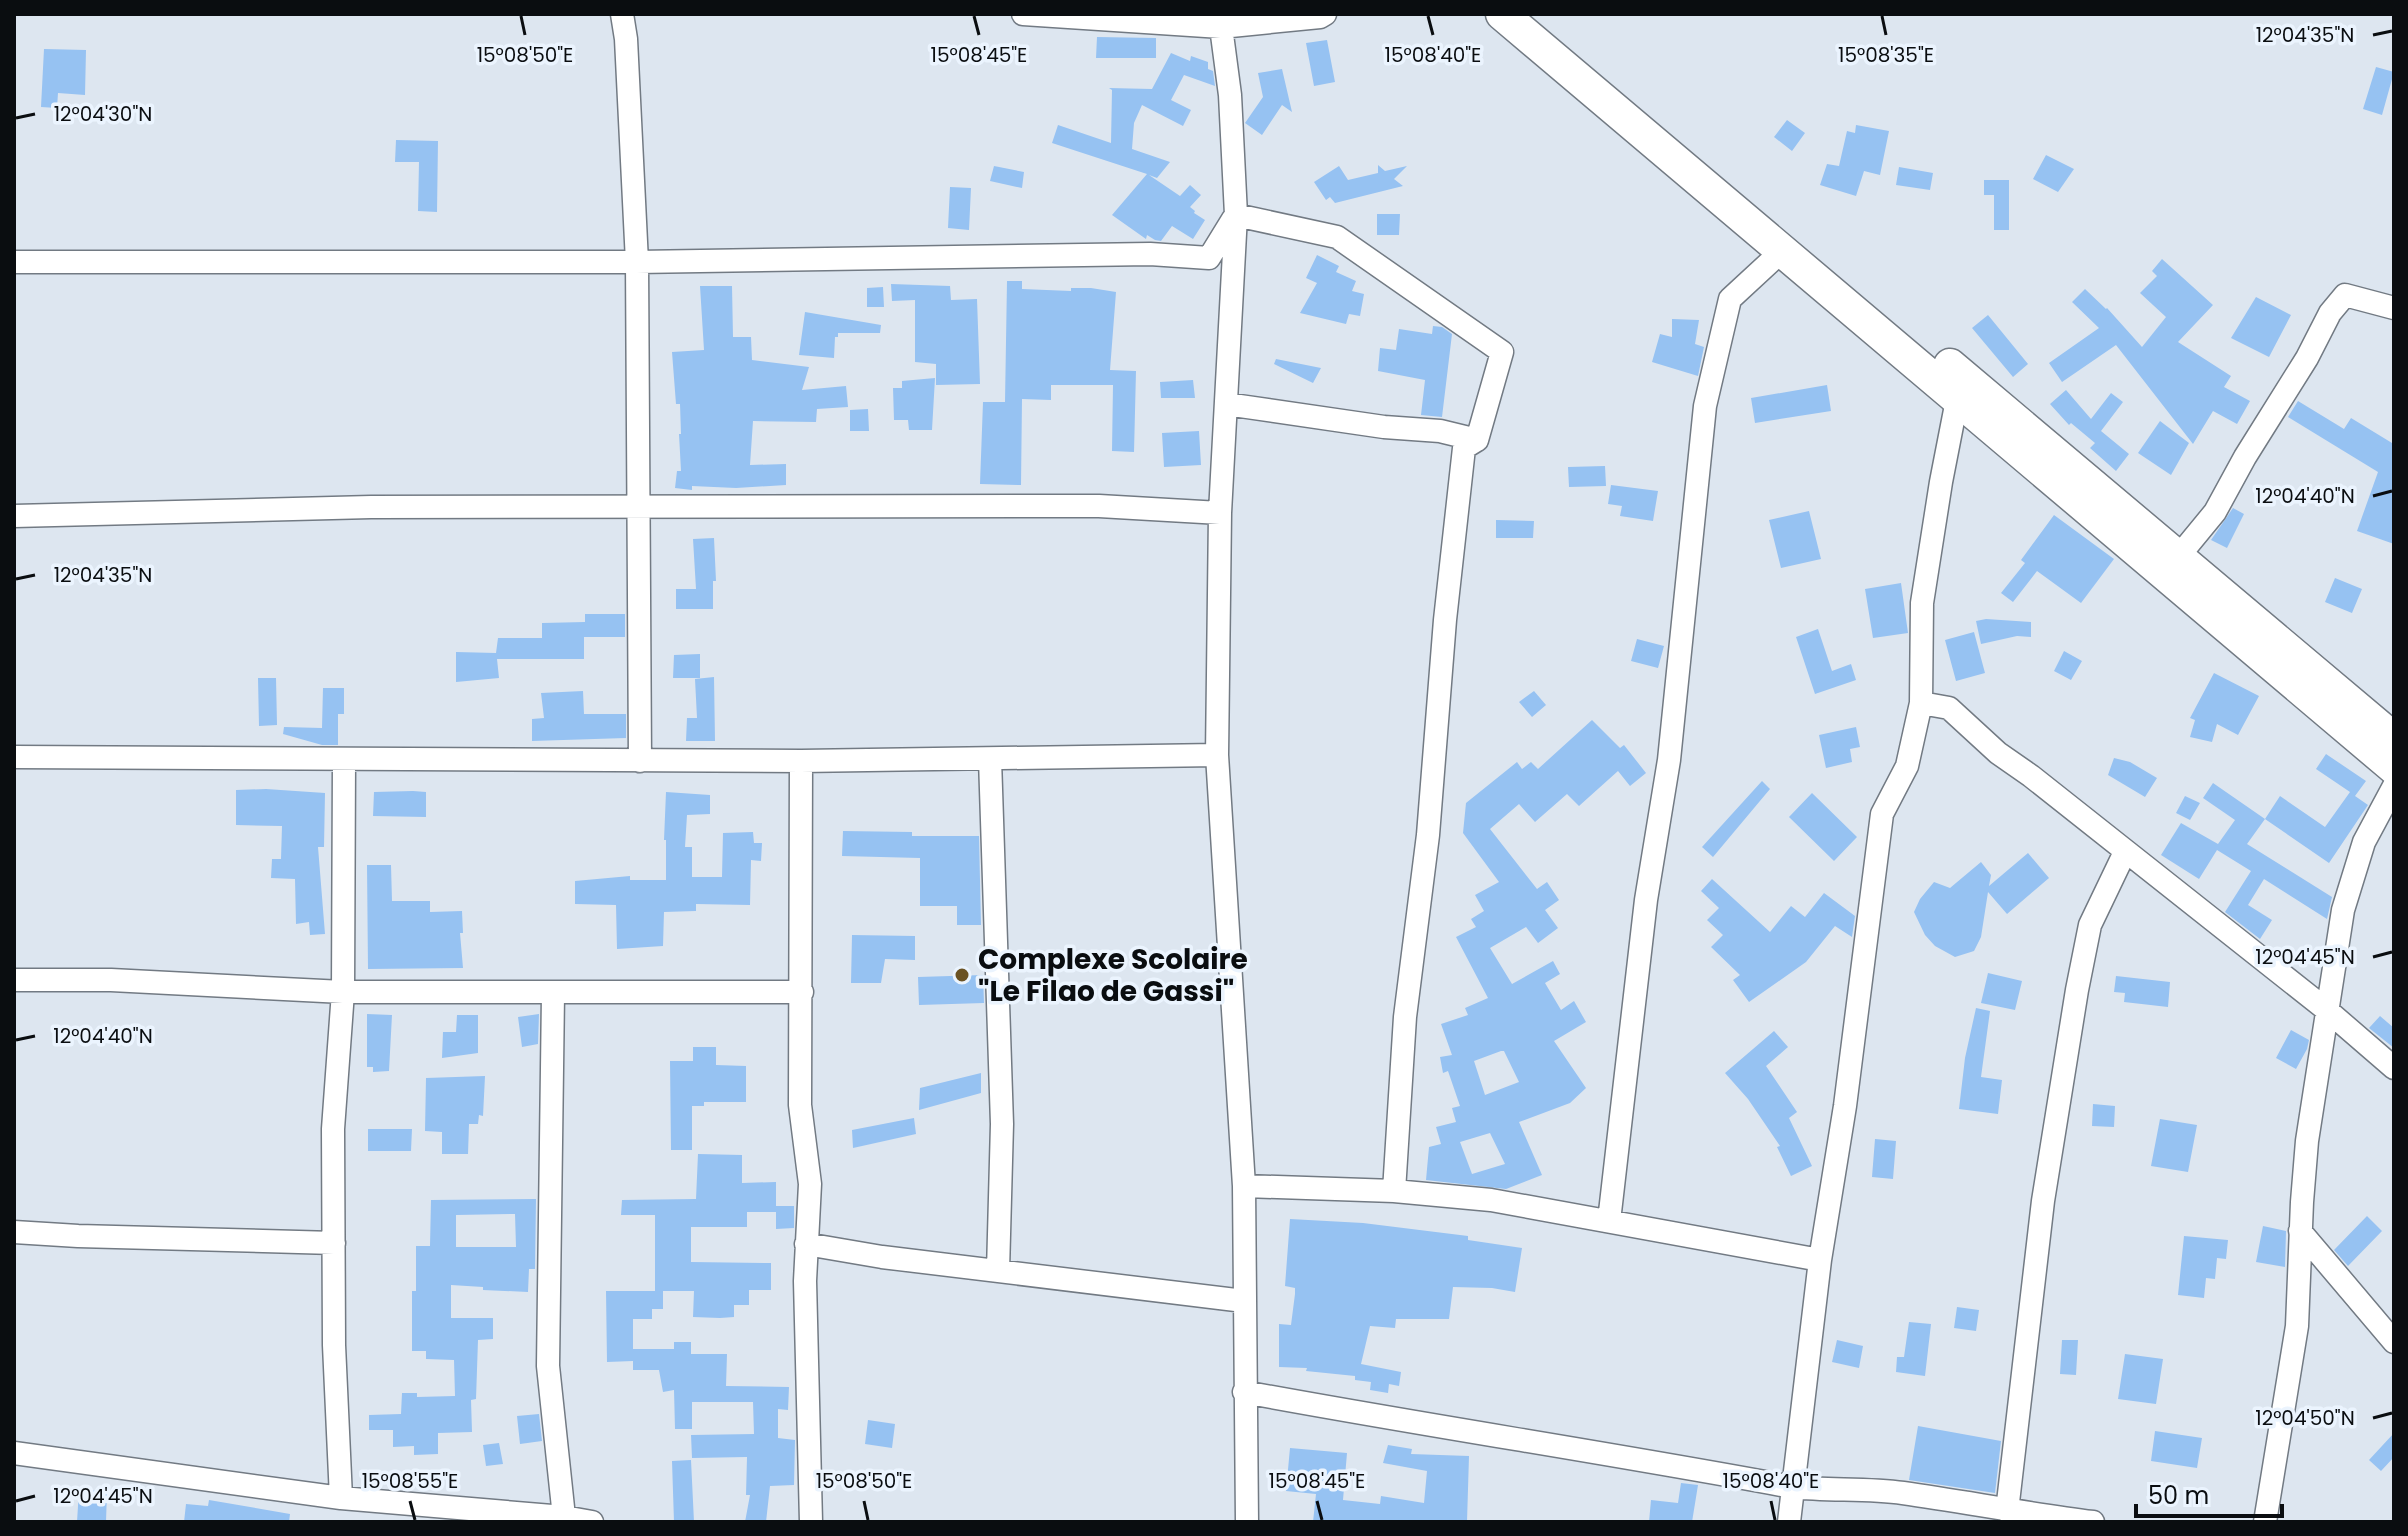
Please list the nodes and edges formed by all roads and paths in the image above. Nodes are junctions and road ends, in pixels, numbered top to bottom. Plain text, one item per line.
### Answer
1 (622, 14) edge
2 (1023, 14) edge
3 (1325, 14) edge
4 (1502, 14) edge
5 (1534, 14) edge
6 (1221, 27) junction
7 (1566, 56) junction
8 (1236, 215) junction
9 (1782, 251) junction
10 (14, 262) edge
11 (637, 262) junction
12 (2394, 308) edge
13 (1957, 400) junction
14 (1226, 404) junction
15 (1477, 440) junction
16 (637, 507) junction
17 (1220, 513) junction
18 (14, 516) edge
19 (2178, 557) junction
20 (1921, 703) junction
21 (2394, 739) edge
22 (1217, 755) junction
23 (14, 757) edge
24 (990, 759) junction
25 (344, 761) junction
26 (640, 761) junction
27 (801, 761) junction
28 (2394, 768) edge
29 (2394, 786) edge
30 (2125, 852) junction
31 (14, 980) edge
32 (343, 992) junction
33 (802, 992) junction
34 (553, 994) junction
35 (2328, 1011) junction
36 (2394, 1068) edge
37 (1244, 1186) junction
38 (1394, 1191) junction
39 (1609, 1221) junction
40 (2300, 1231) junction
41 (14, 1232) edge
42 (334, 1243) junction
43 (806, 1244) junction
44 (1820, 1260) junction
45 (998, 1271) junction
46 (1244, 1301) junction
47 (2394, 1342) edge
48 (1244, 1392) junction
49 (14, 1453) edge
50 (1792, 1487) junction
51 (341, 1498) junction
52 (2007, 1511) junction
53 (564, 1517) junction
54 (592, 1522) edge
55 (811, 1522) edge
56 (1247, 1522) edge
57 (1789, 1522) edge
58 (2093, 1522) edge
59 (2265, 1522) edge

1 - 11 street
2 - 6 street
3 - 6 street
4 - 7 main road
5 - 7 main road
6 - 8 street
7 - 9 main road
7 - 19 main road
8 - 11 street
8 - 14 street
8 - 15 street
9 - 13 main road
9 - 39 street
10 - 11 street
11 - 16 street
12 - 19 street
13 - 20 street
13 - 28 main road
14 - 15 street
14 - 17 street
15 - 38 street
16 - 17 street
16 - 18 street
16 - 26 street
17 - 22 street
19 - 21 main road
20 - 30 street
20 - 44 street
22 - 24 street
22 - 37 street
23 - 25 street
24 - 27 street
24 - 45 street
25 - 26 street
25 - 32 street
26 - 27 street
27 - 33 street
29 - 35 street
30 - 35 street
30 - 52 street
31 - 32 street
32 - 34 street
32 - 42 street
33 - 34 street
33 - 43 street
34 - 53 street
35 - 36 street
35 - 40 street
37 - 38 street
37 - 46 street
38 - 39 street
39 - 44 street
40 - 47 street
40 - 59 street
41 - 42 street
42 - 51 street
43 - 45 street
43 - 55 street
44 - 50 street
45 - 46 street
46 - 48 street
48 - 50 street
48 - 56 street
49 - 51 street
50 - 52 street
50 - 57 street
51 - 53 street
52 - 58 street
53 - 54 street

